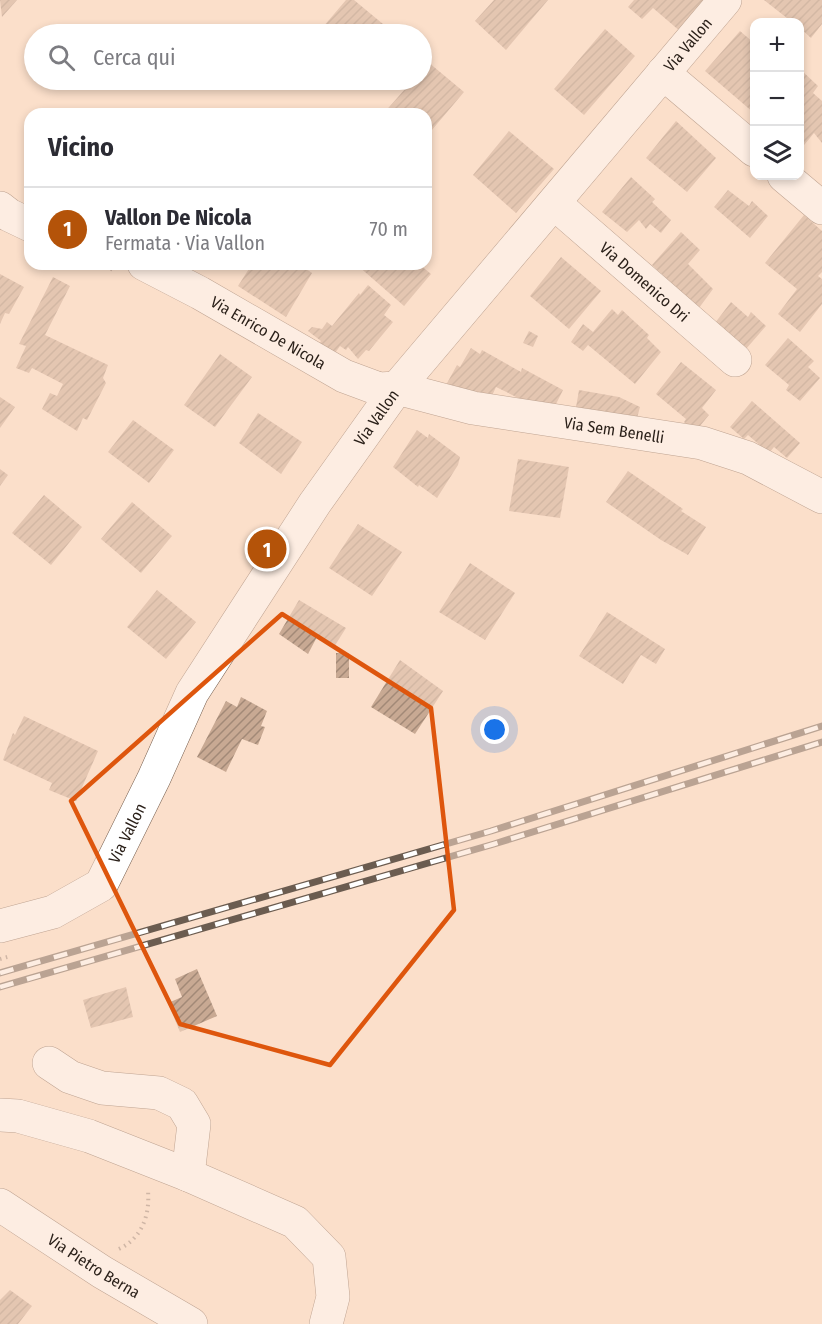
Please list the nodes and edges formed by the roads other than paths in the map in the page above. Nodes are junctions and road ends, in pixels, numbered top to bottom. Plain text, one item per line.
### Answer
1 (725, 0) edge
2 (663, 73) junction
3 (750, 147) edge
4 (789, 180) edge
5 (554, 203) junction
6 (0, 208) edge
7 (822, 208) edge
8 (24, 222) edge
9 (156, 270) edge
10 (735, 360) dead end
11 (398, 388) junction
12 (822, 497) edge
13 (0, 926) edge
14 (49, 1063) dead end
15 (0, 1115) edge
16 (188, 1175) junction
17 (0, 1205) edge
18 (329, 1310) edge
19 (191, 1324) edge
20 (305, 1324) edge

1 - 2 street, Via Vallon
2 - 3 street
2 - 5 street, Via Vallon
4 - 7 street
5 - 10 street, Via Domenico Dri
5 - 11 street, Via Vallon
6 - 8 street
9 - 11 street, Via Enrico De Nicola
11 - 12 street, Via Sem Benelli
11 - 13 street, Via Vallon
14 - 16 street
15 - 16 street
16 - 18 street
17 - 19 street, Via Pietro Berna
18 - 20 street

